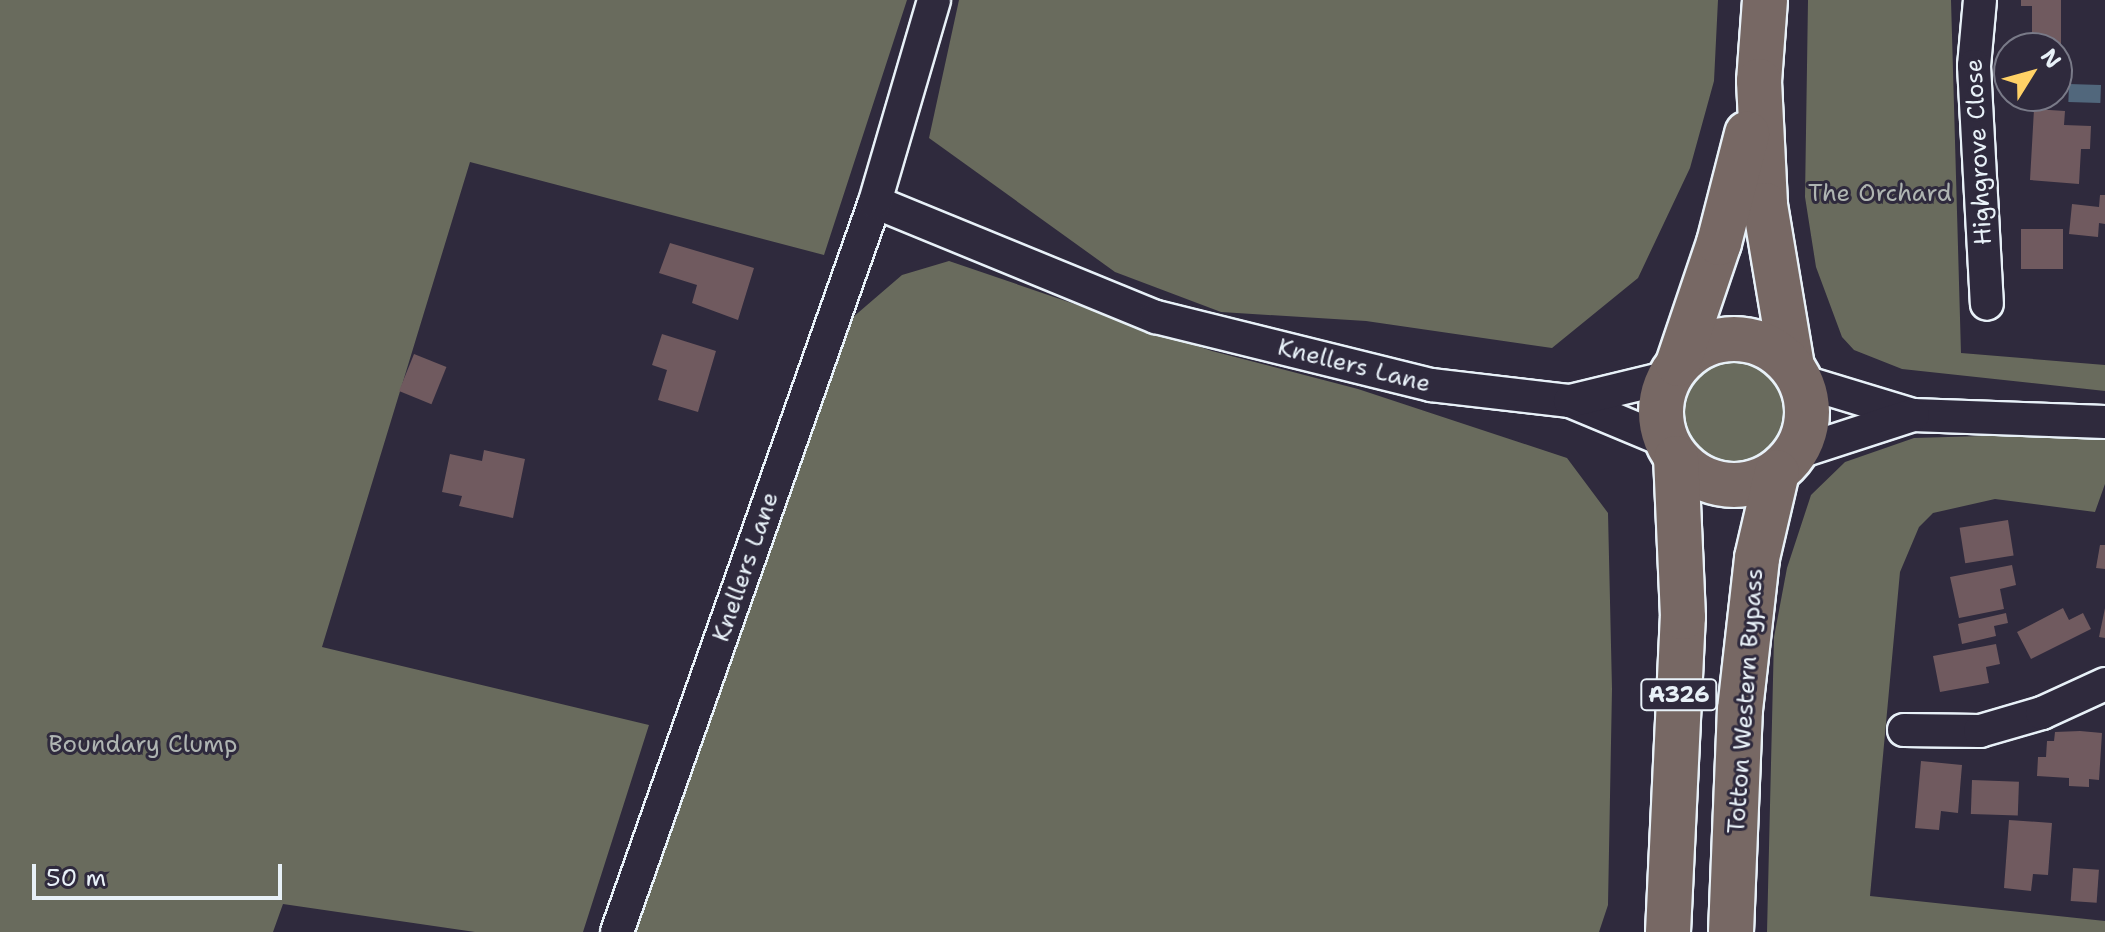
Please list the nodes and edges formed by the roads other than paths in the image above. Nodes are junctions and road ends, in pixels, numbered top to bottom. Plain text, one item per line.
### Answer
1 (934, 0) edge
2 (1765, 0) edge
3 (1980, 0) edge
4 (1759, 81) junction
5 (875, 202) junction
6 (1987, 304) dead end
7 (1674, 370) junction
8 (1797, 373) junction
9 (1570, 401) junction
10 (1913, 415) junction
11 (2105, 422) edge
12 (1671, 450) junction
13 (1786, 462) junction
14 (2105, 684) edge
15 (1904, 730) dead end
16 (617, 932) edge
17 (1668, 932) edge
18 (1731, 932) edge

1 - 5 street, Knellers Lane
2 - 4 main road
3 - 6 street, Highgrove Close
4 - 7 main road
4 - 8 main road
5 - 9 street, Knellers Lane
5 - 16 street, Knellers Lane
7 - 8 main road
7 - 9 street, Knellers Lane
7 - 12 main road
8 - 10 street
8 - 13 main road
9 - 12 street, Knellers Lane
10 - 11 street
10 - 13 street
12 - 13 main road
12 - 17 main road, A326
13 - 18 main road, Totton Western Bypass / A326
14 - 15 street

